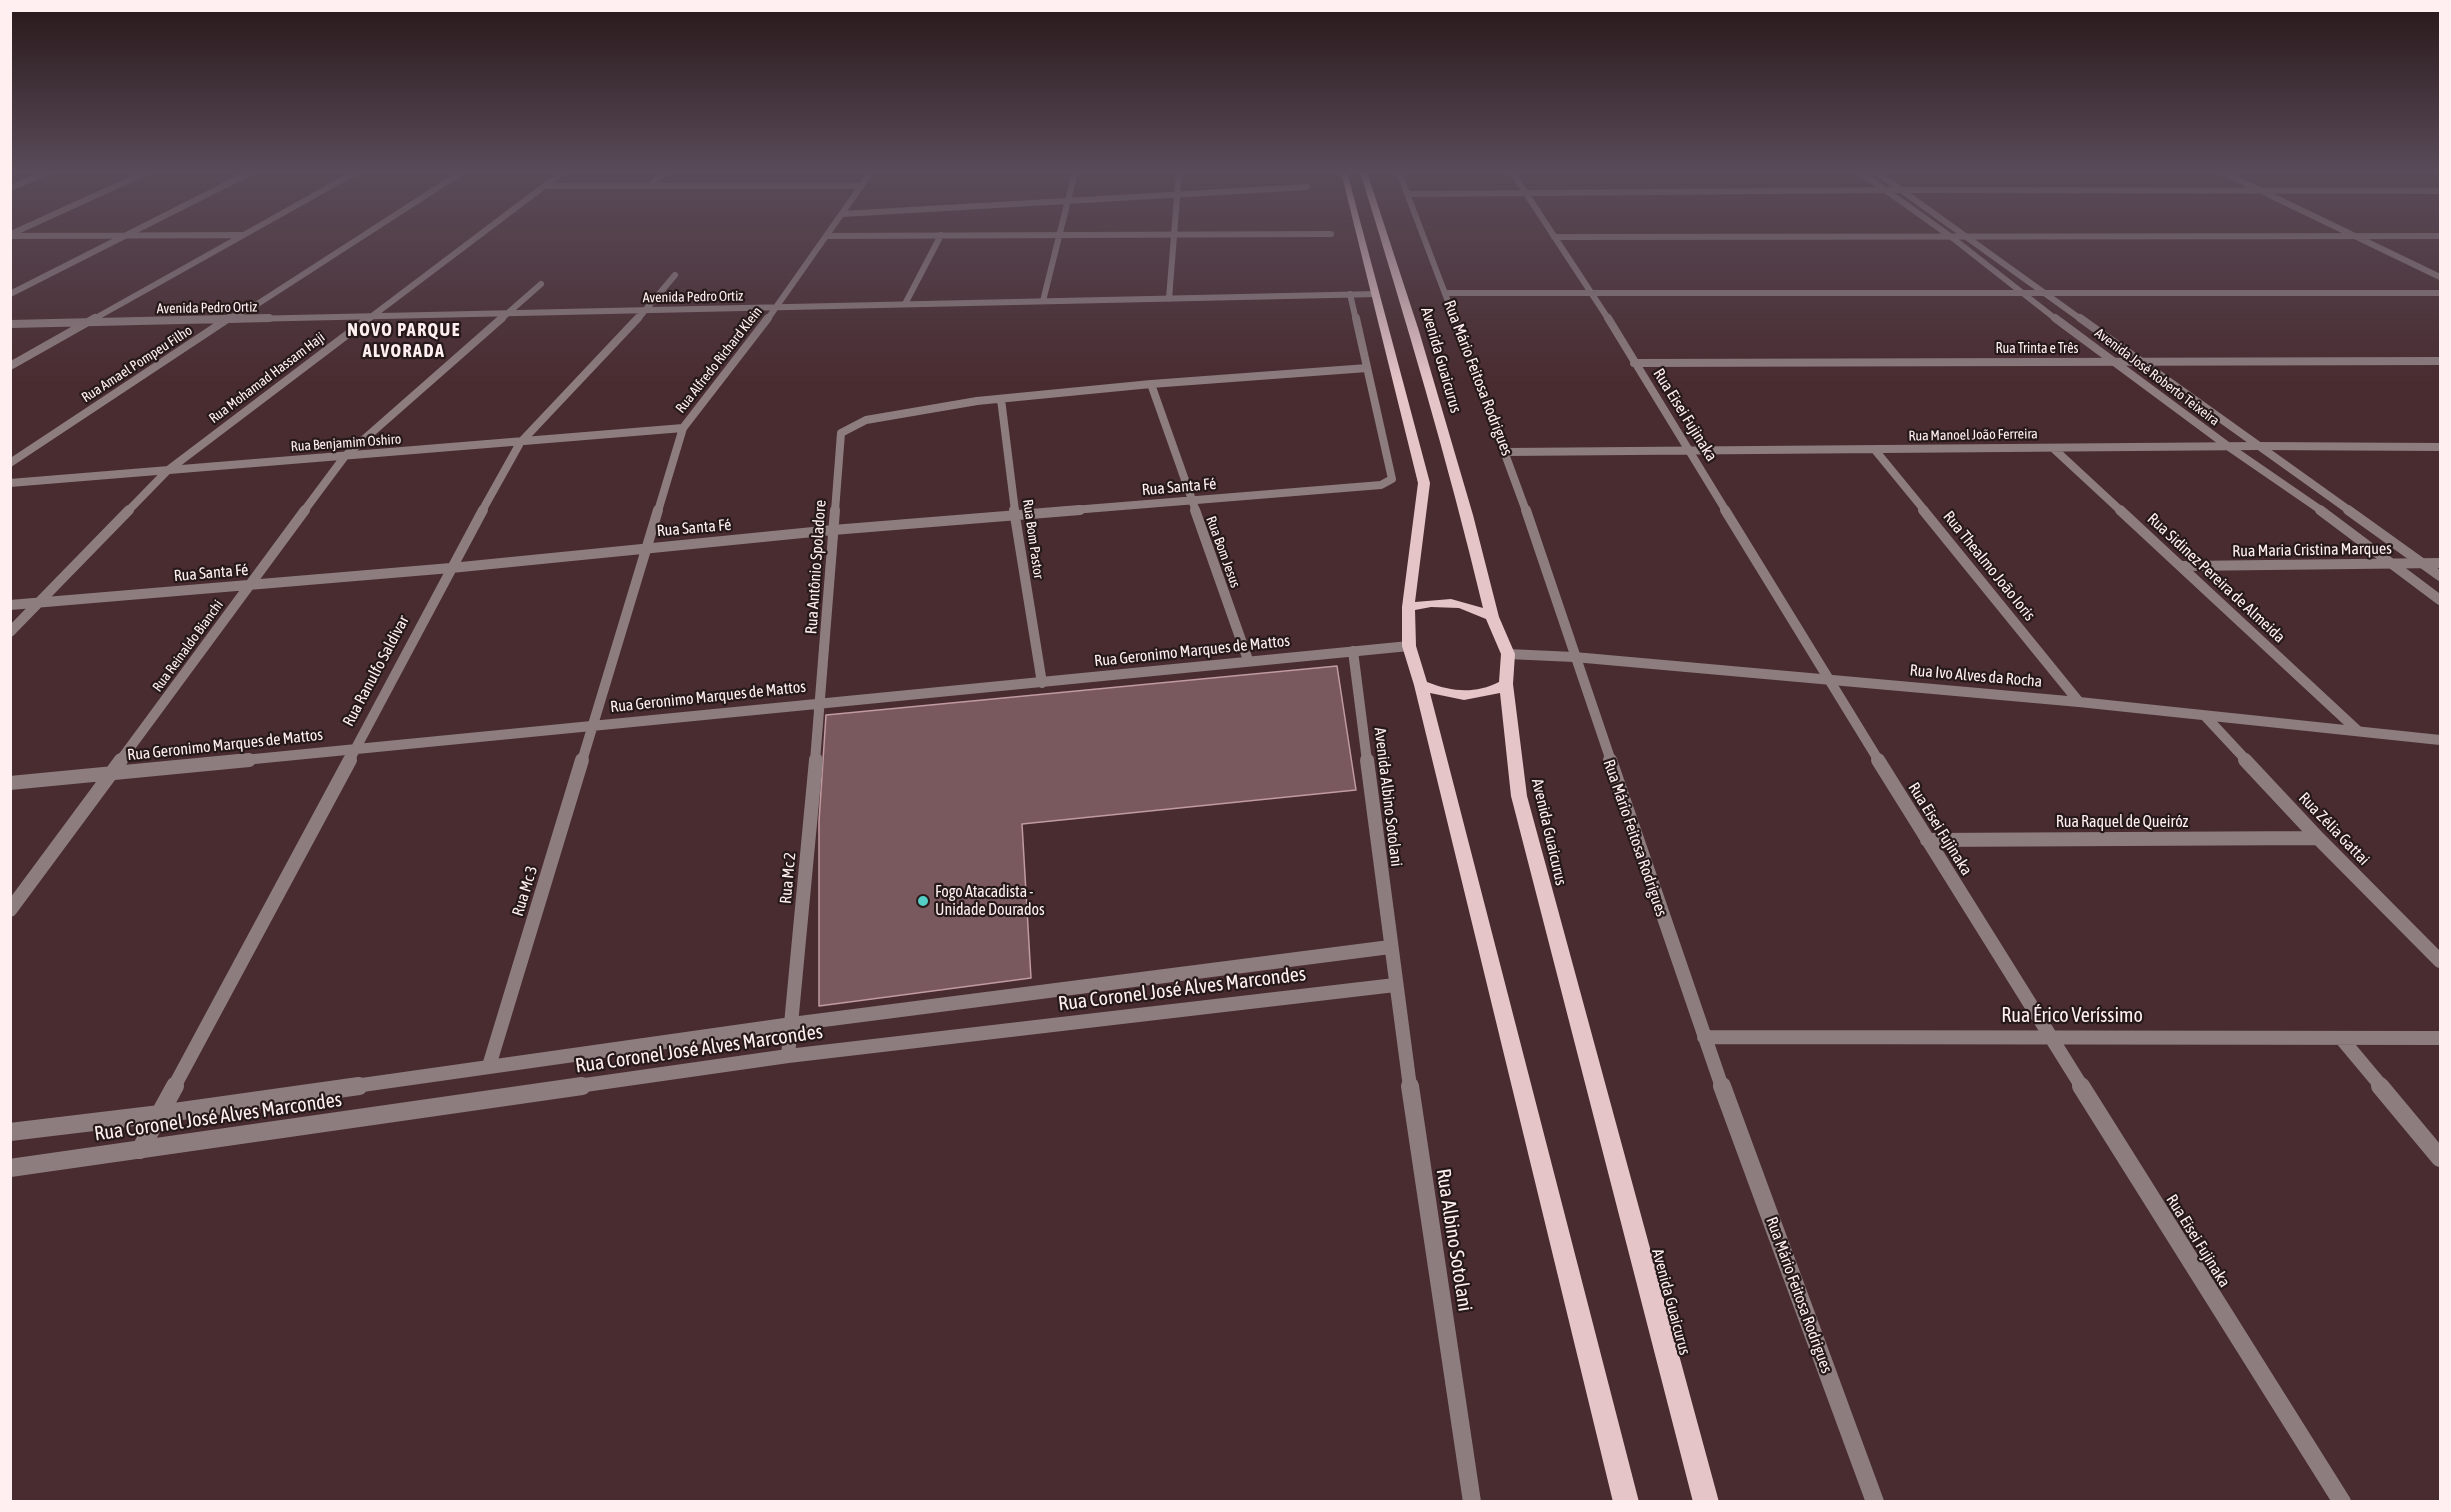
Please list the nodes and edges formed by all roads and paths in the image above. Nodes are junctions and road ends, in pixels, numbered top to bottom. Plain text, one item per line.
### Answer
1 (109, 243) edge
2 (231, 243) edge
3 (353, 243) edge
4 (470, 243) edge
5 (821, 243) edge
6 (937, 243) edge
7 (1057, 243) edge
8 (1172, 243) edge
9 (1363, 243) edge
10 (1385, 243) edge
11 (1427, 243) edge
12 (1558, 243) edge
13 (1958, 243) edge
14 (1972, 243) edge
15 (2370, 243) edge
16 (675, 275) dead end
17 (2440, 277) edge
18 (541, 284) dead end
19 (1592, 292) junction
20 (1446, 293) junction
21 (2021, 293) junction
22 (2440, 293) edge
23 (10, 294) edge
24 (1350, 294) junction
25 (1376, 294) junction
26 (2043, 294) junction
27 (1169, 298) junction
28 (1043, 301) junction
29 (905, 304) junction
30 (777, 307) junction
31 (646, 310) junction
32 (509, 312) junction
33 (372, 316) junction
34 (228, 320) junction
35 (90, 322) junction
36 (10, 324) edge
37 (2440, 361) edge
38 (2139, 362) junction
39 (1634, 363) junction
40 (2116, 363) junction
41 (10, 366) edge
42 (1367, 368) junction
43 (1151, 384) junction
44 (1001, 399) junction
45 (683, 428) junction
46 (520, 443) junction
47 (2258, 446) junction
48 (2229, 447) junction
49 (2440, 447) edge
50 (2053, 448) junction
51 (1875, 450) junction
52 (1688, 451) junction
53 (1506, 452) junction
54 (345, 456) junction
55 (10, 464) edge
56 (167, 471) junction
57 (10, 483) edge
58 (1191, 502) junction
59 (1015, 515) junction
60 (833, 530) junction
61 (646, 548) junction
62 (2422, 563) junction
63 (2440, 563) edge
64 (2392, 564) junction
65 (2183, 566) junction
66 (451, 567) junction
67 (2440, 576) edge
68 (249, 585) junction
69 (2440, 600) edge
70 (40, 603) junction
71 (10, 605) edge
72 (1408, 607) junction
73 (1492, 617) junction
74 (10, 632) edge
75 (1409, 646) junction
76 (1353, 651) junction
77 (1508, 654) junction
78 (1574, 657) junction
79 (1248, 660) junction
80 (1831, 681) junction
81 (1041, 683) junction
82 (1506, 684) junction
83 (1421, 685) junction
84 (821, 702) junction
85 (2079, 702) junction
86 (2206, 717) junction
87 (592, 726) junction
88 (2358, 731) junction
89 (2440, 740) edge
90 (356, 749) junction
91 (113, 773) junction
92 (10, 783) edge
93 (2318, 838) junction
94 (1928, 840) junction
95 (10, 910) edge
96 (1390, 947) junction
97 (2440, 961) edge
98 (1395, 985) junction
99 (792, 1024) junction
100 (1704, 1036) junction
101 (2050, 1037) junction
102 (2341, 1038) junction
103 (2440, 1038) edge
104 (788, 1056) junction
105 (489, 1066) junction
106 (160, 1114) junction
107 (10, 1132) edge
108 (140, 1150) junction
109 (2440, 1158) edge
110 (10, 1168) edge
111 (1472, 1502) edge
112 (1626, 1502) edge
113 (1706, 1502) edge
114 (1875, 1502) edge
115 (2342, 1502) edge

1 - 23 street
2 - 35 street
3 - 34 street, Rua Amael Pompeu Filho
4 - 33 street, Rua Mohamad Hassam Haji
5 - 30 street, Rua Alfredo Richard Klein
6 - 29 street
7 - 28 street
8 - 27 street
9 - 25 main road
10 - 73 main road, Avenida Guaicurus
11 - 20 street, Rua Mário Feitosa Rodrigues
12 - 19 street, Rua Eisei Fujinaka
13 - 21 street, Avenida José Roberto Teixeira
14 - 26 street, Avenida José Roberto Teixeira
15 - 17 street
16 - 31 street, Rua Ranulfo Saldivar
18 - 32 street, Rua Reinaldo Bianchi
19 - 20 street
19 - 21 street
19 - 39 street, Rua Eisei Fujinaka
20 - 53 street, Rua Mário Feitosa Rodrigues
21 - 26 street
21 - 40 street, Avenida José Roberto Teixeira
22 - 26 street
24 - 25 street, Avenida Pedro Ortiz
24 - 27 street, Avenida Pedro Ortiz
24 - 42 street
25 - 72 main road
26 - 38 street, Avenida José Roberto Teixeira
27 - 28 street, Avenida Pedro Ortiz
28 - 29 street, Avenida Pedro Ortiz
29 - 30 street, Avenida Pedro Ortiz
30 - 31 street, Avenida Pedro Ortiz
30 - 45 street, Rua Alfredo Richard Klein
31 - 32 street, Avenida Pedro Ortiz
31 - 46 street, Rua Ranulfo Saldivar
32 - 33 street, Avenida Pedro Ortiz
32 - 54 street, Rua Reinaldo Bianchi
33 - 34 street, Avenida Pedro Ortiz
33 - 56 street, Rua Mohamad Hassam Haji
34 - 35 street, Avenida Pedro Ortiz
34 - 55 street, Rua Amael Pompeu Filho
35 - 36 street, Avenida Pedro Ortiz
35 - 41 street
37 - 38 street, Rua Trinta e Três
38 - 40 street, Rua Trinta e Três
38 - 47 street, Avenida José Roberto Teixeira
39 - 40 street, Rua Trinta e Três
39 - 52 street, Rua Eisei Fujinaka
40 - 48 street, Avenida José Roberto Teixeira
42 - 43 street
42 - 58 street, Rua Santa Fé
43 - 44 street
43 - 58 street, Rua Bom Jesus
44 - 59 street, Rua Bom Pastor
44 - 60 street, Rua Antônio Spoladore
45 - 46 street, Rua Benjamim Oshiro
45 - 61 street, Rua Alfredo Richard Klein
46 - 54 street, Rua Benjamim Oshiro
46 - 66 street, Rua Ranulfo Saldivar
47 - 48 street, Rua Manoel João Ferreira
47 - 49 street, Rua Manoel João Ferreira
47 - 62 street, Avenida José Roberto Teixeira
48 - 50 street, Rua Manoel João Ferreira
48 - 64 street, Avenida José Roberto Teixeira
50 - 51 street, Rua Manoel João Ferreira
50 - 65 street, Rua Sidinez Pereira de Almeida
51 - 52 street, Rua Manoel João Ferreira
51 - 85 street, Rua Thealmo João Ioris
52 - 53 street, Rua Manoel João Ferreira
52 - 80 street, Rua Eisei Fujinaka
53 - 78 street, Rua Mário Feitosa Rodrigues
54 - 56 street, Rua Benjamim Oshiro
54 - 68 street, Rua Reinaldo Bianchi
56 - 57 street, Rua Benjamim Oshiro
56 - 70 street, Rua Mohamad Hassam Haji
58 - 59 street, Rua Santa Fé
58 - 79 street, Rua Bom Jesus
59 - 60 street, Rua Santa Fé
59 - 81 street, Rua Bom Pastor
60 - 61 street, Rua Santa Fé
60 - 84 street, Rua Antônio Spoladore
61 - 66 street, Rua Santa Fé
61 - 87 street, Rua Alfredo Richard Klein
62 - 63 street, Rua Maria Cristina Marques
62 - 64 street, Rua Maria Cristina Marques
62 - 67 street, Avenida José Roberto Teixeira
64 - 65 street, Rua Maria Cristina Marques
64 - 69 street, Avenida José Roberto Teixeira
65 - 88 street, Rua Sidinez Pereira de Almeida
66 - 68 street, Rua Santa Fé
66 - 90 street, Rua Ranulfo Saldivar
68 - 70 street, Rua Santa Fé
68 - 91 street, Rua Reinaldo Bianchi
70 - 71 street, Rua Santa Fé
70 - 74 street, Rua Mohamad Hassam Haji
72 - 73 main road
72 - 75 main road
73 - 77 main road, Avenida Guaicurus
75 - 76 street, Rua Geronimo Marques de Mattos
75 - 83 main road
76 - 79 street, Rua Geronimo Marques de Mattos
76 - 96 street, Avenida Albino Sotolani
77 - 78 street, Rua Ivo Alves da Rocha
77 - 82 main road, Avenida Guaicurus
78 - 80 street, Rua Ivo Alves da Rocha
78 - 100 street, Rua Mário Feitosa Rodrigues
79 - 81 street, Rua Geronimo Marques de Mattos
80 - 85 street, Rua Ivo Alves da Rocha
80 - 94 street, Rua Eisei Fujinaka
81 - 84 street, Rua Geronimo Marques de Mattos
82 - 83 main road
82 - 113 main road, Avenida Guaicurus
83 - 112 main road
84 - 87 street, Rua Geronimo Marques de Mattos
84 - 99 street, Rua Mc 2
85 - 86 street, Rua Ivo Alves da Rocha
86 - 88 street, Rua Ivo Alves da Rocha
86 - 93 street, Rua Zélia Gattai
87 - 90 street, Rua Geronimo Marques de Mattos
87 - 105 street, Rua Mc 3
88 - 89 street, Rua Ivo Alves da Rocha
90 - 91 street, Rua Geronimo Marques de Mattos
90 - 106 street, Rua Ranulfo Saldivar
91 - 92 street, Rua Geronimo Marques de Mattos
91 - 95 street, Rua Reinaldo Bianchi
93 - 94 street, Rua Raquel de Queiróz
93 - 97 street, Rua Zélia Gattai
94 - 101 street, Rua Eisei Fujinaka
96 - 98 street, Avenida Albino Sotolani
96 - 99 street, Rua Coronel José Alves Marcondes
98 - 104 street, Rua Coronel José Alves Marcondes
98 - 111 street, Rua Albino Sotolani
99 - 104 street, Rua Mc 2
99 - 105 street, Rua Coronel José Alves Marcondes
100 - 101 street, Rua Érico Veríssimo
100 - 114 street, Rua Mário Feitosa Rodrigues
101 - 102 street, Rua Érico Veríssimo
101 - 115 street, Rua Eisei Fujinaka
102 - 103 street, Rua Érico Veríssimo
102 - 109 street
104 - 108 street, Rua Coronel José Alves Marcondes
105 - 106 street, Rua Coronel José Alves Marcondes
106 - 107 street, Rua Coronel José Alves Marcondes
106 - 108 street, Rua Ranulfo Saldivar
108 - 110 street, Rua Coronel José Alves Marcondes

